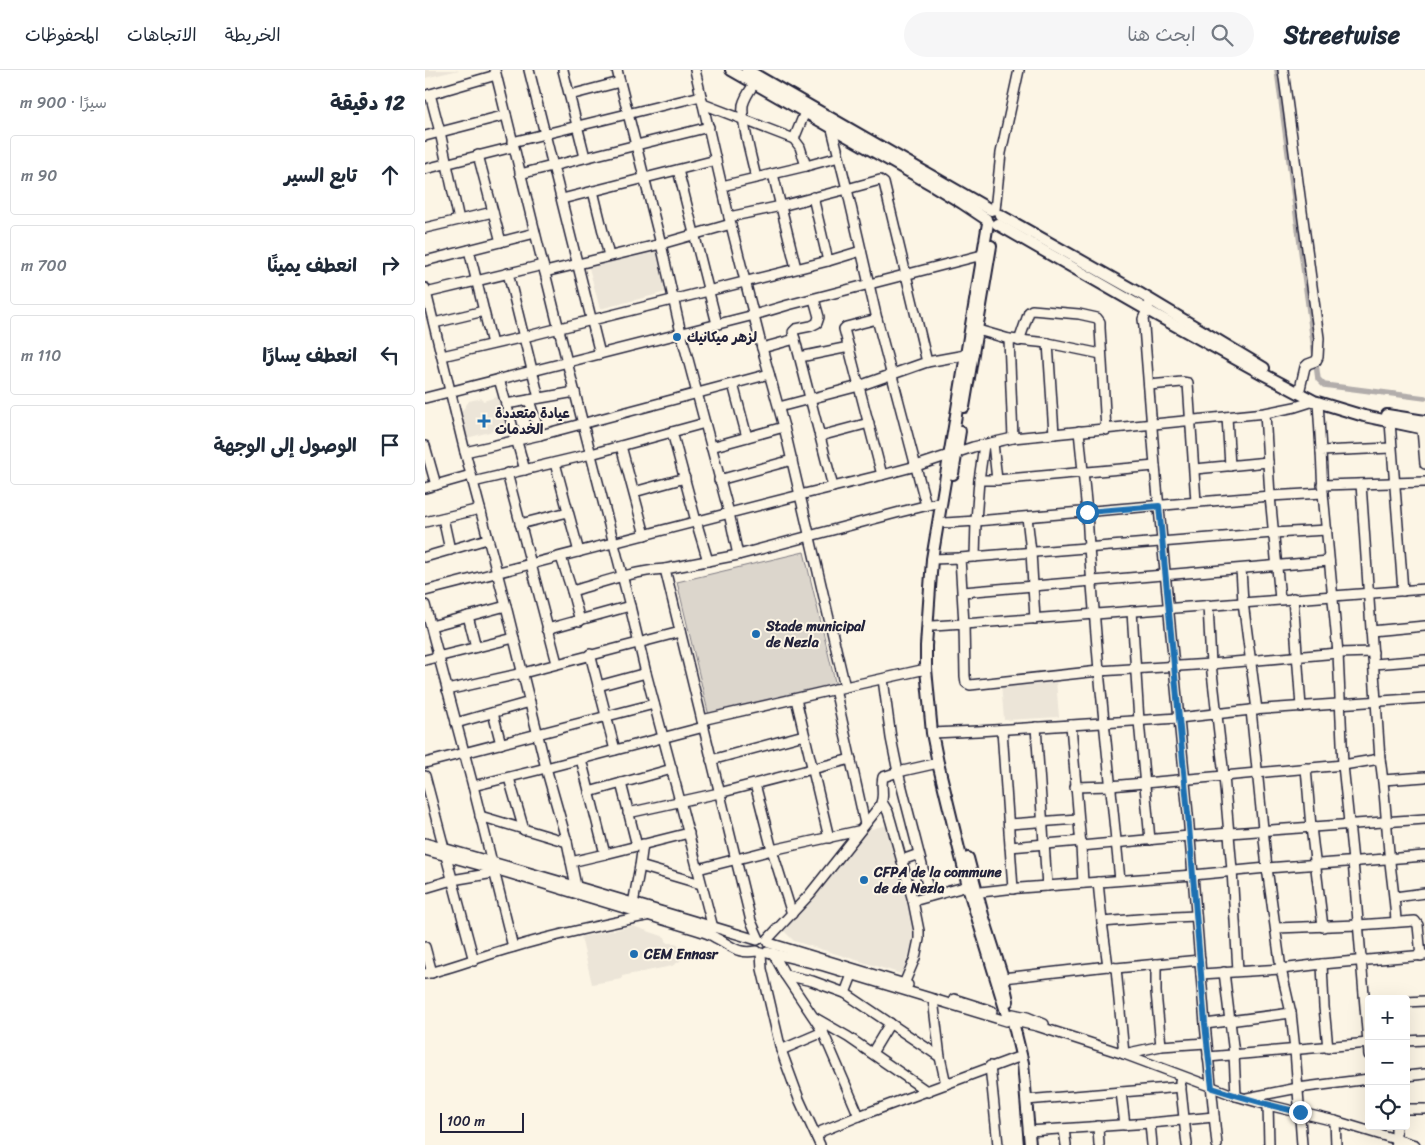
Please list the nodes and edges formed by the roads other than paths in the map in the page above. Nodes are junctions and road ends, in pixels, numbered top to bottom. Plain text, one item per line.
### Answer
1 (531, 70) edge
2 (563, 70) edge
3 (617, 70) edge
4 (695, 70) edge
5 (731, 70) edge
6 (747, 70) edge
7 (1019, 70) edge
8 (1283, 70) edge
9 (496, 73) edge
10 (620, 82) junction
11 (754, 84) junction
12 (428, 95) edge
13 (570, 95) junction
14 (702, 100) junction
15 (628, 112) junction
16 (805, 112) junction
17 (506, 115) junction
18 (744, 120) junction
19 (578, 125) junction
20 (709, 127) junction
21 (832, 129) junction
22 (440, 132) junction
23 (545, 134) junction
24 (425, 136) edge
25 (793, 140) junction
26 (513, 144) junction
27 (636, 144) junction
28 (478, 156) junction
29 (585, 157) junction
30 (839, 157) junction
31 (716, 160) junction
32 (447, 163) junction
33 (553, 166) junction
34 (806, 166) junction
35 (425, 168) edge
36 (678, 170) junction
37 (520, 174) junction
38 (773, 174) junction
39 (756, 178) junction
40 (644, 179) junction
41 (723, 186) junction
42 (847, 189) junction
43 (593, 191) junction
44 (813, 197) junction
45 (562, 199) junction
46 (781, 206) junction
47 (493, 212) junction
48 (993, 218) junction
49 (459, 220) junction
50 (730, 221) junction
51 (425, 228) edge
52 (535, 233) junction
53 (695, 234) junction
54 (501, 242) junction
55 (661, 244) junction
56 (469, 250) junction
57 (861, 251) junction
58 (983, 255) junction
59 (609, 256) junction
60 (425, 261) edge
61 (828, 261) junction
62 (578, 264) junction
63 (544, 268) junction
64 (796, 268) junction
65 (509, 273) junction
66 (907, 275) junction
67 (477, 281) junction
68 (746, 281) junction
69 (870, 285) junction
70 (426, 291) edge
71 (708, 291) junction
72 (1139, 293) junction
73 (674, 299) junction
74 (814, 299) junction
75 (1137, 304) junction
76 (427, 309) edge
77 (1147, 310) junction
78 (484, 311) junction
79 (754, 315) junction
80 (877, 318) junction
81 (592, 319) junction
82 (434, 323) junction
83 (717, 324) junction
84 (559, 328) junction
85 (978, 330) junction
86 (681, 333) junction
87 (524, 337) junction
88 (795, 339) junction
89 (1009, 339) junction
90 (1019, 341) junction
91 (1048, 343) junction
92 (492, 344) junction
93 (849, 347) junction
94 (762, 348) junction
95 (600, 354) junction
96 (1101, 354) junction
97 (965, 355) junction
98 (442, 356) junction
99 (800, 357) junction
100 (567, 362) junction
101 (927, 362) junction
102 (532, 372) junction
103 (769, 374) junction
104 (892, 374) junction
105 (499, 379) junction
106 (733, 384) junction
107 (1149, 385) junction
108 (859, 386) junction
109 (450, 391) junction
110 (1300, 391) junction
111 (575, 392) junction
112 (697, 394) junction
113 (425, 398) edge
114 (539, 398) junction
115 (810, 399) junction
116 (529, 400) junction
117 (1316, 401) junction
118 (506, 404) junction
119 (779, 407) junction
120 (1265, 413) junction
121 (1227, 417) junction
122 (1190, 420) junction
123 (1390, 422) junction
124 (705, 423) junction
125 (869, 423) junction
126 (583, 424) junction
127 (1152, 425) junction
128 (1424, 426) edge
129 (784, 428) junction
130 (1106, 430) junction
131 (672, 432) junction
132 (1079, 432) junction
133 (1054, 434) junction
134 (540, 435) junction
135 (819, 436) junction
136 (747, 437) junction
137 (1013, 438) junction
138 (516, 441) junction
139 (988, 444) junction
140 (425, 446) edge
141 (621, 446) junction
142 (711, 446) junction
143 (1391, 448) junction
144 (1321, 451) junction
145 (465, 452) junction
146 (591, 454) junction
147 (953, 454) junction
148 (792, 460) junction
149 (1268, 462) junction
150 (555, 463) junction
151 (1425, 464) edge
152 (916, 466) junction
153 (1155, 466) junction
154 (1230, 466) junction
155 (1195, 469) junction
156 (525, 470) junction
157 (1083, 472) junction
158 (507, 473) junction
159 (882, 475) junction
160 (685, 478) junction
161 (472, 479) junction
162 (719, 480) junction
163 (979, 480) junction
164 (997, 480) junction
165 (1425, 482) edge
166 (1361, 484) junction
167 (1394, 484) junction
168 (435, 485) junction
169 (833, 487) junction
170 (425, 488) edge
171 (1323, 489) junction
172 (634, 492) junction
173 (799, 495) junction
174 (1270, 496) junction
175 (941, 502) junction
176 (1196, 502) junction
177 (925, 505) junction
178 (1159, 506) junction
179 (479, 509) junction
180 (568, 512) junction
181 (1087, 512) junction
182 (729, 513) junction
183 (443, 518) junction
184 (1027, 518) junction
185 (696, 521) junction
186 (975, 521) junction
187 (425, 522) edge
188 (945, 523) junction
189 (520, 524) junction
190 (1327, 530) junction
191 (1273, 533) junction
192 (645, 535) junction
193 (810, 536) junction
194 (487, 539) junction
195 (1163, 542) junction
196 (613, 543) junction
197 (1089, 548) junction
198 (450, 550) junction
199 (579, 552) junction
200 (1031, 552) junction
201 (738, 555) junction
202 (425, 557) edge
203 (561, 557) junction
204 (975, 557) junction
205 (960, 558) junction
206 (936, 559) junction
207 (708, 561) junction
208 (1329, 561) junction
209 (531, 564) junction
210 (1278, 565) junction
211 (665, 569) junction
212 (1241, 569) junction
213 (497, 573) junction
214 (1166, 575) junction
215 (622, 577) junction
216 (1091, 580) junction
217 (1033, 585) junction
218 (1425, 589) edge
219 (572, 591) junction
220 (1403, 591) junction
221 (425, 592) edge
222 (963, 592) junction
223 (1369, 593) junction
224 (1333, 596) junction
225 (1293, 598) junction
226 (1280, 599) junction
227 (1243, 602) junction
228 (425, 605) edge
229 (1208, 605) junction
230 (506, 606) junction
231 (630, 606) junction
232 (1169, 608) junction
233 (1132, 611) junction
234 (1095, 615) junction
235 (468, 616) junction
236 (1035, 619) junction
237 (580, 621) junction
238 (964, 624) junction
239 (431, 626) junction
240 (933, 626) junction
241 (1425, 626) edge
242 (547, 629) junction
243 (1371, 630) junction
244 (680, 632) junction
245 (513, 638) junction
246 (639, 642) junction
247 (476, 648) junction
248 (1373, 652) junction
249 (590, 654) junction
250 (1338, 654) junction
251 (439, 656) junction
252 (1297, 657) junction
253 (425, 660) edge
254 (1425, 660) edge
255 (1251, 661) junction
256 (557, 663) junction
257 (1211, 664) junction
258 (1374, 664) junction
259 (1174, 667) junction
260 (1135, 668) junction
261 (926, 669) junction
262 (1099, 671) junction
263 (523, 673) junction
264 (646, 673) junction
265 (883, 679) junction
266 (598, 686) junction
267 (840, 688) junction
268 (447, 690) junction
269 (1425, 698) edge
270 (796, 699) junction
271 (530, 702) junction
272 (1377, 702) junction
273 (654, 704) junction
274 (1341, 704) junction
275 (1301, 707) junction
276 (1254, 710) junction
277 (493, 713) junction
278 (1216, 714) junction
279 (607, 717) junction
280 (1178, 718) junction
281 (1139, 721) junction
282 (456, 723) junction
283 (703, 723) junction
284 (1104, 723) junction
285 (1071, 725) junction
286 (1036, 728) junction
287 (1002, 730) junction
288 (936, 733) junction
289 (539, 734) junction
290 (804, 735) junction
291 (663, 737) junction
292 (501, 744) junction
293 (615, 750) junction
294 (464, 753) junction
295 (581, 759) junction
296 (851, 759) junction
297 (1380, 759) junction
298 (711, 760) junction
299 (425, 763) edge
300 (938, 763) junction
301 (1343, 765) junction
302 (547, 768) junction
303 (1306, 768) junction
304 (672, 769) junction
305 (813, 769) junction
306 (898, 772) junction
307 (1258, 773) junction
308 (425, 776) edge
309 (1224, 776) junction
310 (1425, 777) edge
311 (509, 778) junction
312 (1184, 779) junction
313 (1383, 780) junction
314 (1145, 782) junction
315 (621, 783) junction
316 (755, 784) junction
317 (473, 786) junction
318 (1110, 786) junction
319 (1075, 787) junction
320 (589, 792) junction
321 (719, 793) junction
322 (681, 801) junction
323 (882, 802) junction
324 (628, 813) junction
325 (481, 816) junction
326 (1078, 819) junction
327 (1425, 819) edge
328 (1042, 822) junction
329 (1386, 823) junction
330 (865, 824) junction
331 (1009, 824) junction
332 (1348, 825) junction
333 (1311, 828) junction
334 (524, 830) junction
335 (858, 831) junction
336 (1264, 831) junction
337 (689, 833) junction
338 (1229, 833) junction
339 (1189, 836) junction
340 (829, 838) junction
341 (1150, 840) junction
342 (567, 842) junction
343 (425, 843) edge
344 (1043, 844) junction
345 (1081, 844) junction
346 (1115, 844) junction
347 (640, 845) junction
348 (1010, 847) junction
349 (425, 850) edge
350 (772, 850) junction
351 (445, 852) junction
352 (605, 854) junction
353 (919, 854) junction
354 (1425, 856) edge
355 (1389, 858) junction
356 (735, 859) junction
357 (901, 860) junction
358 (1353, 861) junction
359 (571, 862) junction
360 (1316, 864) junction
361 (640, 866) junction
362 (492, 867) junction
363 (1267, 868) junction
364 (698, 869) junction
365 (1232, 870) junction
366 (1193, 875) junction
367 (452, 880) junction
368 (1120, 880) junction
369 (1098, 882) junction
370 (1083, 883) junction
371 (701, 884) junction
372 (576, 886) junction
373 (1047, 886) junction
374 (425, 888) edge
375 (1013, 889) junction
376 (972, 891) junction
377 (1425, 893) edge
378 (930, 896) junction
379 (1395, 897) junction
380 (913, 901) junction
381 (633, 904) junction
382 (792, 914) junction
383 (649, 915) junction
384 (1196, 916) junction
385 (1102, 922) junction
386 (1396, 922) junction
387 (1358, 925) junction
388 (1323, 926) junction
389 (713, 928) junction
390 (1276, 928) junction
391 (764, 946) junction
392 (425, 947) edge
393 (513, 947) junction
394 (1423, 956) edge
395 (1199, 960) junction
396 (474, 961) junction
397 (1361, 961) junction
398 (1156, 964) junction
399 (1322, 964) junction
400 (1112, 967) junction
401 (1281, 969) junction
402 (1238, 971) junction
403 (1224, 972) junction
404 (428, 974) edge
405 (1201, 974) junction
406 (785, 975) junction
407 (852, 975) junction
408 (1003, 978) junction
409 (904, 984) junction
410 (845, 993) junction
411 (1366, 995) edge
412 (933, 999) junction
413 (1425, 1001) edge
414 (1410, 1002) edge
415 (1291, 1013) junction
416 (814, 1018) junction
417 (1010, 1018) junction
418 (1230, 1021) junction
419 (890, 1023) junction
420 (1205, 1024) junction
421 (823, 1032) junction
422 (1425, 1040) edge
423 (1410, 1041) edge
424 (1206, 1043) junction
425 (1365, 1044) edge
426 (1161, 1046) junction
427 (1328, 1048) junction
428 (781, 1050) junction
429 (1295, 1050) junction
430 (872, 1053) junction
431 (1124, 1054) junction
432 (1234, 1054) junction
433 (940, 1057) junction
434 (1208, 1057) junction
435 (1015, 1058) junction
436 (991, 1066) junction
437 (1179, 1074) junction
438 (1425, 1074) edge
439 (1410, 1076) edge
440 (1365, 1080) edge
441 (946, 1084) junction
442 (1181, 1086) junction
443 (1212, 1088) junction
444 (1299, 1088) junction
445 (928, 1092) junction
446 (1121, 1092) junction
447 (1240, 1097) junction
448 (1026, 1100) junction
449 (1269, 1105) junction
450 (1425, 1109) edge
451 (1410, 1110) edge
452 (1300, 1112) junction
453 (859, 1116) junction
454 (1215, 1117) junction
455 (1183, 1120) junction
456 (1335, 1120) junction
457 (1150, 1123) junction
458 (1125, 1125) junction
459 (1098, 1126) junction
460 (1365, 1127) edge
461 (1064, 1129) junction
462 (1375, 1130) edge
463 (1029, 1131) junction
464 (818, 1136) edge
465 (1396, 1142) edge
466 (998, 1145) edge
467 (1025, 1145) edge
468 (1030, 1145) edge
469 (1066, 1145) edge
470 (1099, 1145) edge
471 (1152, 1145) edge
472 (1187, 1145) edge
473 (1217, 1145) edge
474 (1269, 1145) edge
475 (1302, 1145) edge
476 (1336, 1145) edge
477 (1415, 1145) edge

1 - 23 street
2 - 13 street
3 - 10 street
4 - 14 street
5 - 11 main road
6 - 48 main road
7 - 48 street
8 - 110 street
9 - 12 street
9 - 17 street
10 - 13 street
10 - 15 street
11 - 16 main road
11 - 18 street
12 - 22 street
13 - 19 street
14 - 15 street
14 - 18 street
14 - 20 street
15 - 19 street
15 - 27 street
16 - 21 main road
16 - 25 street
17 - 22 street
17 - 26 street
18 - 25 street
18 - 39 street
19 - 23 street
19 - 29 street
20 - 27 street
20 - 31 street
21 - 30 street
21 - 48 main road
22 - 24 street
22 - 32 street
23 - 26 street
23 - 33 street
25 - 34 street
26 - 28 street
26 - 37 street
27 - 29 street
27 - 40 street
28 - 32 street
28 - 47 street
29 - 33 street
30 - 34 street
30 - 42 street
31 - 36 street
31 - 41 street
32 - 35 street
32 - 49 street
33 - 37 street
33 - 45 street
34 - 38 street
36 - 40 street
36 - 53 street
37 - 52 street
38 - 39 street
38 - 46 street
39 - 41 street
40 - 43 street
40 - 55 street
41 - 50 street
42 - 44 street
42 - 57 street
42 - 66 street
43 - 45 street
43 - 59 street
44 - 46 street
44 - 61 street
45 - 62 street
46 - 50 street
46 - 64 street
47 - 49 street
47 - 54 street
48 - 58 main road
48 - 72 main road
48 - 75 main road
48 - 85 main road
49 - 51 street
50 - 53 street
50 - 68 street
52 - 54 street
52 - 63 street
53 - 55 street
53 - 71 street
54 - 56 street
55 - 59 street
55 - 73 street
56 - 60 street
56 - 67 street
57 - 61 street
57 - 69 street
58 - 66 street
58 - 97 main road
59 - 62 street
61 - 64 street
62 - 63 street
62 - 81 street
63 - 65 street
63 - 84 street
64 - 68 street
65 - 67 street
65 - 87 street
66 - 69 street
66 - 101 street
67 - 70 street
67 - 78 street
68 - 71 street
68 - 79 street
69 - 74 street
69 - 80 street
70 - 76 street
71 - 73 street
71 - 83 street
72 - 75 street
72 - 77 main road
73 - 81 street
73 - 86 street
74 - 79 street
74 - 88 street
75 - 77 main road
76 - 82 street
77 - 107 street
77 - 110 main road
78 - 82 street
78 - 92 street
79 - 83 street
79 - 94 street
80 - 93 street
80 - 104 street
81 - 84 street
81 - 95 street
82 - 98 street
83 - 86 street
84 - 87 street
84 - 100 street
85 - 89 street
85 - 147 main road
86 - 95 street
86 - 112 street
87 - 92 street
87 - 102 street
88 - 94 street
88 - 99 street
89 - 90 street
89 - 137 street
90 - 91 street
90 - 96 street
91 - 96 street
91 - 133 street
92 - 98 street
93 - 99 street
93 - 108 street
94 - 103 street
95 - 100 street
96 - 130 street
97 - 101 street
97 - 147 main road
98 - 109 street
99 - 115 street
100 - 102 street
100 - 111 street
101 - 104 street
102 - 105 street
102 - 114 street
103 - 106 street
103 - 119 street
104 - 108 street
104 - 152 street
105 - 109 street
105 - 118 street
106 - 112 street
106 - 136 street
107 - 122 street
107 - 127 street
108 - 115 street
108 - 125 street
109 - 113 street
109 - 145 street
110 - 117 main road
110 - 128 main road
111 - 114 street
111 - 126 street
112 - 124 street
112 - 126 street
114 - 116 street
115 - 119 street
115 - 135 street
116 - 118 street
116 - 134 street
117 - 120 street
117 - 123 main road
117 - 144 street
118 - 138 street
119 - 129 street
120 - 121 street
120 - 149 street
121 - 122 street
121 - 154 street
122 - 127 street
122 - 155 street
123 - 128 main road
123 - 143 street
124 - 131 street
124 - 142 street
125 - 135 street
125 - 159 street
126 - 134 street
126 - 146 street
127 - 130 street
127 - 153 street
128 - 151 street
129 - 136 street
129 - 148 street
130 - 132 street
131 - 141 street
131 - 160 street
132 - 133 street
132 - 157 street
133 - 137 street
134 - 138 street
135 - 169 street
136 - 142 street
137 - 139 street
138 - 145 street
138 - 156 street
139 - 147 street
139 - 163 street
139 - 164 street
140 - 168 street
141 - 146 street
141 - 172 street
142 - 162 street
143 - 144 street
143 - 167 street
144 - 171 street
145 - 161 street
146 - 150 street
146 - 196 street
147 - 152 street
147 - 175 main road
147 - 188 main road
148 - 162 street
148 - 173 street
149 - 154 street
149 - 174 street
150 - 156 street
150 - 180 street
152 - 159 street
152 - 177 street
153 - 157 street
153 - 178 street
154 - 155 street
155 - 176 street
156 - 158 street
157 - 164 street
157 - 181 street
158 - 161 street
158 - 189 street
159 - 169 street
160 - 172 street
160 - 185 street
161 - 168 street
161 - 179 street
162 - 182 street
163 - 164 street
163 - 186 street
165 - 167 street
166 - 167 street
166 - 171 street
166 - 223 street
167 - 220 street
168 - 170 street
169 - 173 street
171 - 174 street
171 - 190 street
172 - 192 street
173 - 182 street
173 - 193 street
174 - 176 street
174 - 191 street
175 - 177 street
175 - 206 main road
176 - 178 street
177 - 193 street
178 - 181 street
178 - 195 street
179 - 183 street
179 - 194 street
180 - 189 street
180 - 199 street
181 - 184 street
181 - 197 street
182 - 185 street
182 - 201 street
183 - 187 street
183 - 198 street
184 - 186 street
184 - 200 street
185 - 192 street
185 - 207 street
186 - 188 street
186 - 204 street
188 - 206 main road
189 - 209 street
190 - 191 street
190 - 208 street
191 - 195 street
191 - 210 street
192 - 196 street
193 - 201 street
193 - 267 street
194 - 198 street
194 - 213 street
195 - 197 street
195 - 214 street
196 - 199 street
196 - 215 street
197 - 200 street
197 - 216 street
198 - 202 street
199 - 203 street
200 - 204 street
200 - 217 street
201 - 207 street
203 - 209 street
203 - 219 street
204 - 205 street
205 - 206 street
205 - 222 street
206 - 240 main road
206 - 261 main road
207 - 211 street
208 - 210 street
208 - 224 street
209 - 213 street
209 - 242 street
210 - 212 street
210 - 226 street
211 - 215 street
211 - 244 street
212 - 214 street
212 - 227 street
213 - 221 street
213 - 230 street
214 - 216 street
214 - 232 street
215 - 219 street
215 - 231 street
216 - 217 street
216 - 234 street
217 - 222 street
217 - 236 street
218 - 220 street
219 - 237 street
220 - 223 street
222 - 238 street
223 - 224 street
223 - 243 street
224 - 225 street
224 - 250 street
225 - 226 street
225 - 252 street
226 - 227 street
227 - 229 street
227 - 255 street
228 - 239 street
229 - 232 street
229 - 257 street
230 - 235 street
230 - 245 street
231 - 237 street
231 - 246 street
232 - 233 street
232 - 259 street
233 - 234 street
233 - 260 street
234 - 236 street
234 - 262 street
235 - 239 street
235 - 247 street
236 - 238 street
237 - 242 street
238 - 240 street
238 - 262 street
239 - 251 street
240 - 288 main road
241 - 243 street
242 - 256 street
243 - 248 street
244 - 246 street
244 - 283 street
245 - 247 street
245 - 263 street
246 - 249 street
246 - 264 street
247 - 251 street
248 - 250 street
248 - 258 street
249 - 256 street
249 - 266 street
250 - 252 street
250 - 274 street
251 - 253 street
251 - 268 street
252 - 255 street
252 - 275 street
254 - 258 street
255 - 257 street
255 - 276 street
256 - 263 street
257 - 259 street
257 - 278 street
258 - 272 street
259 - 260 street
259 - 280 street
260 - 262 street
260 - 281 street
261 - 265 street
261 - 288 main road
262 - 284 street
263 - 268 street
263 - 271 street
264 - 266 street
264 - 273 street
265 - 267 street
265 - 306 street
266 - 279 street
267 - 270 street
267 - 296 street
268 - 282 street
269 - 272 street
270 - 283 street
270 - 290 street
271 - 277 street
271 - 289 street
272 - 274 street
272 - 297 street
273 - 279 street
273 - 291 street
274 - 275 street
274 - 301 street
275 - 276 street
276 - 278 street
276 - 307 street
277 - 282 street
277 - 292 street
278 - 280 street
278 - 309 street
279 - 289 street
279 - 293 street
280 - 281 street
280 - 312 street
281 - 284 street
281 - 314 street
282 - 294 street
283 - 291 street
283 - 298 street
284 - 285 street
284 - 318 street
285 - 286 street
285 - 319 street
286 - 287 street
286 - 328 street
287 - 288 street
287 - 331 street
288 - 300 main road
288 - 376 main road
289 - 292 street
289 - 302 street
290 - 298 street
290 - 305 street
291 - 293 street
291 - 304 street
292 - 294 street
293 - 295 street
294 - 299 street
294 - 317 street
295 - 302 street
295 - 320 street
296 - 305 street
296 - 330 street
297 - 301 street
297 - 313 street
298 - 321 street
300 - 306 street
300 - 376 main road
301 - 303 street
301 - 332 street
302 - 311 street
302 - 342 street
303 - 307 street
303 - 333 street
304 - 315 street
304 - 322 street
305 - 316 street
305 - 340 street
306 - 323 street
306 - 353 street
307 - 309 street
307 - 336 street
308 - 351 street
309 - 312 street
309 - 338 street
310 - 313 street
311 - 317 street
311 - 334 street
312 - 314 street
312 - 339 street
313 - 329 street
314 - 318 street
314 - 341 street
315 - 320 street
315 - 324 street
316 - 321 street
316 - 350 street
317 - 325 street
318 - 319 street
318 - 346 street
319 - 326 street
320 - 352 street
321 - 322 street
321 - 356 street
322 - 324 street
322 - 337 street
323 - 330 street
323 - 357 street
324 - 347 street
325 - 334 street
325 - 362 street
326 - 328 street
326 - 345 street
327 - 329 street
328 - 331 street
328 - 344 street
329 - 332 street
329 - 355 street
330 - 335 street
331 - 348 street
332 - 333 street
332 - 358 street
333 - 336 street
333 - 360 street
334 - 342 street
335 - 340 street
335 - 382 street
336 - 338 street
336 - 363 street
337 - 347 street
337 - 364 street
338 - 339 street
338 - 365 street
339 - 341 street
339 - 366 street
340 - 350 street
341 - 346 street
342 - 359 street
343 - 351 street
344 - 345 street
344 - 348 street
344 - 373 street
345 - 346 street
345 - 370 street
346 - 368 street
347 - 352 street
347 - 361 street
348 - 375 street
349 - 351 street
350 - 356 street
350 - 382 street
351 - 362 street
351 - 367 street
352 - 359 street
353 - 357 street
353 - 378 street
354 - 355 street
355 - 358 street
355 - 379 street
356 - 364 street
356 - 391 street
357 - 380 street
358 - 360 street
358 - 387 street
359 - 372 street
360 - 363 street
360 - 388 street
361 - 371 street
361 - 381 street
362 - 367 street
362 - 372 street
362 - 383 street
362 - 393 street
363 - 365 street
363 - 390 street
364 - 371 street
365 - 366 street
365 - 402 street
366 - 368 street
366 - 384 street
367 - 374 street
367 - 396 street
368 - 369 street
369 - 370 street
369 - 385 street
370 - 373 street
371 - 389 street
372 - 381 street
373 - 375 street
375 - 376 street
376 - 378 street
376 - 408 main road
376 - 417 main road
377 - 379 street
378 - 380 street
379 - 386 street
380 - 409 street
381 - 389 street
382 - 391 street
383 - 391 street
383 - 393 street
384 - 385 street
384 - 395 street
385 - 400 street
386 - 387 street
386 - 394 street
387 - 388 street
387 - 397 street
388 - 390 street
389 - 391 street
390 - 401 street
391 - 406 street
391 - 407 street
391 - 409 street
391 - 428 street
392 - 404 street
393 - 396 street
394 - 397 street
395 - 398 street
395 - 405 street
396 - 404 street
397 - 399 street
397 - 411 street
398 - 400 street
398 - 426 street
399 - 401 street
399 - 427 street
400 - 408 street
400 - 431 street
401 - 402 street
401 - 415 street
402 - 403 street
403 - 405 street
403 - 418 street
405 - 420 street
406 - 410 street
406 - 416 street
407 - 410 street
407 - 412 street
408 - 417 main road
409 - 417 street
410 - 419 street
412 - 417 street
412 - 433 street
413 - 414 street
415 - 418 street
415 - 429 street
416 - 421 street
416 - 430 street
417 - 431 street
417 - 435 main road
417 - 448 main road
418 - 420 street
418 - 432 street
419 - 430 street
419 - 433 street
420 - 424 street
421 - 428 street
421 - 453 street
422 - 423 street
424 - 426 street
424 - 434 street
425 - 427 street
426 - 431 street
427 - 429 street
428 - 464 street
429 - 432 street
429 - 444 street
430 - 445 street
431 - 437 street
432 - 434 street
432 - 447 street
433 - 441 street
434 - 443 street
435 - 436 street
435 - 467 main road
436 - 441 street
436 - 466 street
437 - 442 street
437 - 443 street
438 - 439 street
440 - 444 street
441 - 445 street
442 - 446 street
442 - 455 street
443 - 447 street
443 - 454 street
444 - 447 street
444 - 452 street
445 - 453 street
446 - 448 street
446 - 458 street
447 - 449 street
448 - 463 main road
449 - 452 street
449 - 474 street
450 - 451 street
452 - 456 street
452 - 475 street
453 - 464 street
454 - 455 street
454 - 473 street
455 - 457 street
455 - 472 street
456 - 460 street
456 - 476 street
457 - 458 street
457 - 471 street
458 - 459 street
459 - 461 street
459 - 470 street
461 - 463 street
461 - 469 street
462 - 465 street
463 - 468 main road
465 - 477 street

